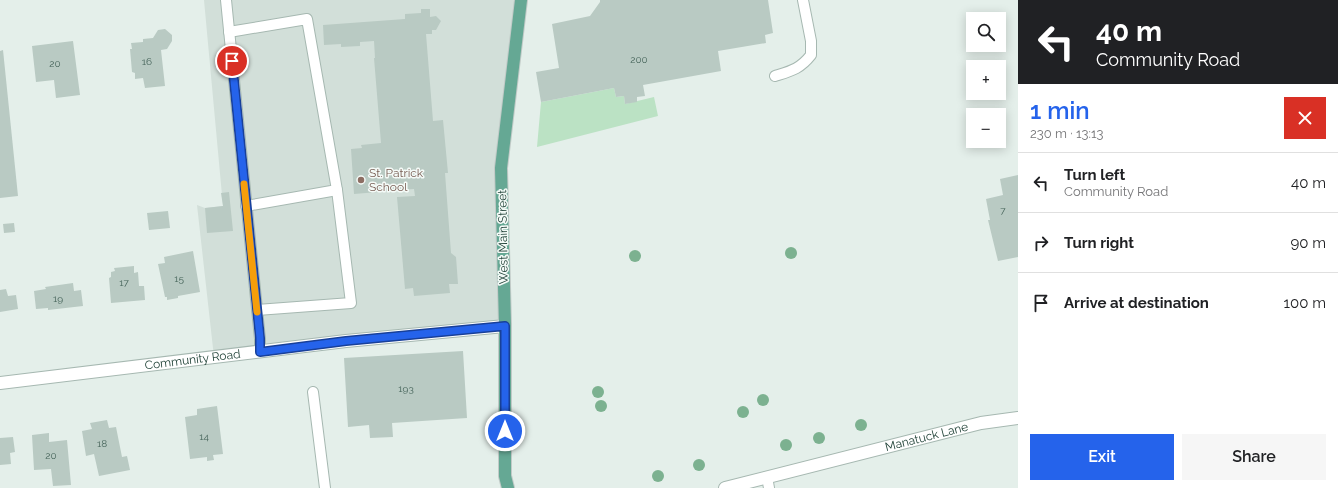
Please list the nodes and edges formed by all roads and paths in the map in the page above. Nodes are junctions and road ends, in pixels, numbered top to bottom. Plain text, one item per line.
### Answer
1 (226, 0) edge
2 (521, 0) edge
3 (803, 0) edge
4 (229, 32) junction
5 (775, 76) dead end
6 (337, 190) junction
7 (246, 206) junction
8 (257, 310) junction
9 (505, 326) junction
10 (260, 352) junction
11 (0, 383) edge
12 (313, 392) dead end
13 (1018, 418) edge
14 (768, 483) edge
15 (325, 488) edge
16 (508, 488) edge
17 (725, 488) edge

1 - 4 lane
2 - 9 main road, West Main Street
3 - 5 lane
4 - 6 lane
4 - 7 lane
6 - 7 lane
6 - 8 lane
7 - 8 lane
8 - 10 lane
9 - 10 street, Community Road
9 - 16 main road, West Main Street
10 - 11 street, Community Road
12 - 15 lane
13 - 14 street, Manatuck Lane
14 - 17 street, Manatuck Lane

